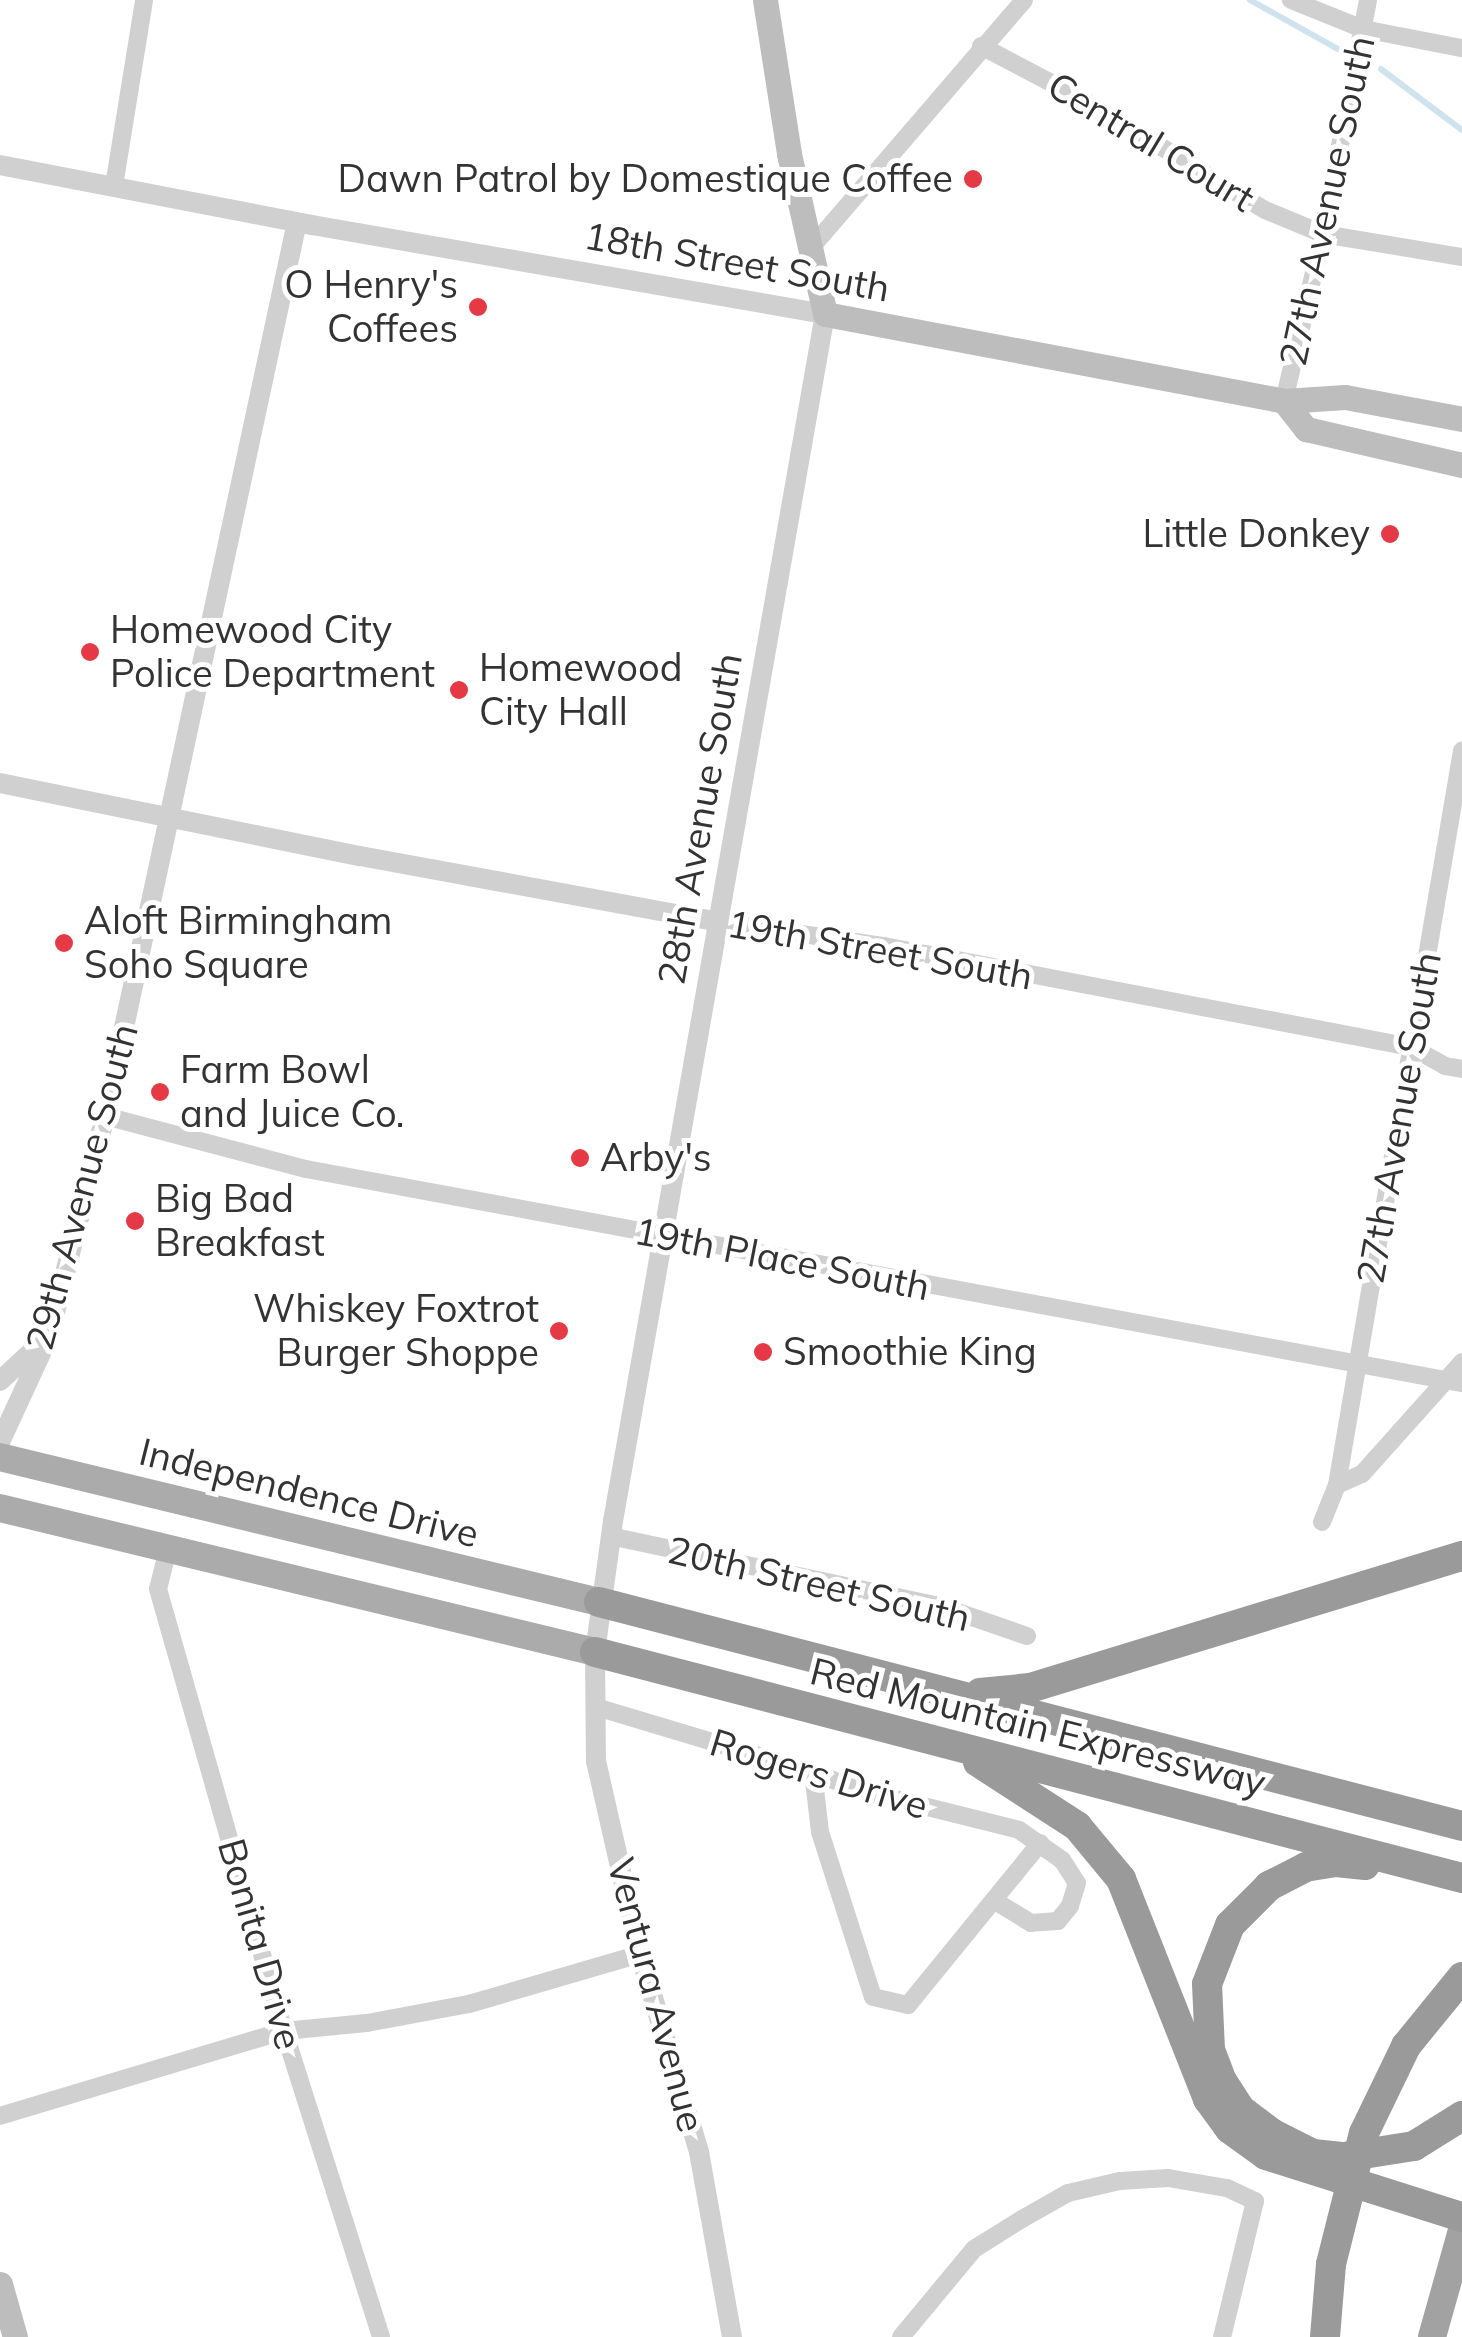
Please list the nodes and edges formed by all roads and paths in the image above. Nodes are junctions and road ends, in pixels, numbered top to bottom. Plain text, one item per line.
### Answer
1 (144, 0) edge
2 (1024, 0) edge
3 (1291, 0) edge
4 (1368, 0) edge
5 (761, 1) edge
6 (1364, 29) junction
7 (982, 46) junction
8 (1462, 48) edge
9 (0, 165) edge
10 (114, 186) junction
11 (297, 222) junction
12 (1323, 234) junction
13 (810, 249) junction
14 (1462, 257) edge
15 (825, 314) junction
16 (1284, 402) junction
17 (1462, 419) edge
18 (1462, 466) edge
19 (1462, 751) edge
20 (0, 784) edge
21 (171, 815) junction
22 (721, 922) junction
23 (1411, 1047) junction
24 (1462, 1069) edge
25 (106, 1116) junction
26 (662, 1236) junction
27 (49, 1336) junction
28 (1462, 1362) edge
29 (1356, 1363) junction
30 (1455, 1380) edge
31 (0, 1381) edge
32 (0, 1442) edge
33 (0, 1458) edge
34 (1338, 1485) junction
35 (0, 1508) edge
36 (1322, 1522) dead end
37 (610, 1536) junction
38 (168, 1549) junction
39 (1462, 1556) edge
40 (600, 1602) junction
41 (1027, 1636) dead end
42 (595, 1652) junction
43 (954, 1695) junction
44 (596, 1707) junction
45 (958, 1750) junction
46 (813, 1772) junction
47 (1462, 1826) edge
48 (1040, 1843) junction
49 (1449, 1875) edge
50 (996, 1901) junction
51 (640, 1954) junction
52 (1462, 1976) edge
53 (284, 2031) junction
54 (0, 2116) edge
55 (1462, 2116) edge
56 (1462, 2218) edge
57 (1462, 2230) edge
58 (0, 2284) edge
59 (15, 2337) edge
60 (381, 2337) edge
61 (732, 2337) edge
62 (902, 2337) edge
63 (1222, 2337) edge
64 (1325, 2337) edge
65 (1432, 2337) edge

1 - 10 street
2 - 7 street
3 - 6 street
4 - 6 street, 27th Avenue South
5 - 13 main road, 28th Avenue South
6 - 8 street
6 - 12 street, 27th Avenue South
7 - 12 street, Central Court
7 - 13 street
9 - 10 street, 18th Street South
10 - 11 street, 18th Street South
11 - 15 street, 18th Street South
11 - 21 street, 29th Avenue South
12 - 14 street, Central Court
12 - 16 street, 27th Avenue South
13 - 15 main road, 28th Avenue South
15 - 16 main road, 18th Street South
15 - 22 street, 28th Avenue South
16 - 17 main road, 18th Street South
16 - 18 main road
19 - 23 street, 27th Avenue South
20 - 21 street, 19th Street South
21 - 22 street, 19th Street South
21 - 25 street, 29th Avenue South
22 - 23 street, 19th Street South
22 - 26 street, 28th Avenue South
23 - 24 street, 19th Street South
23 - 29 street, 27th Avenue South
25 - 26 street, 19th Place South
25 - 27 street, 29th Avenue South
26 - 29 street, 19th Place South
26 - 37 street, 28th Avenue South
27 - 31 street
27 - 32 street, 29th Avenue South
28 - 30 street
29 - 30 street, 19th Place South
29 - 34 street, 27th Avenue South
30 - 34 street
33 - 40 main road, Independence Drive
34 - 36 street, 27th Avenue South
35 - 38 main road
37 - 40 street, 28th Avenue South
37 - 41 street, 20th Street South
38 - 42 main road
38 - 53 street, Bonita Drive
39 - 43 highway
40 - 42 street, 28th Avenue South
40 - 43 highway, Red Mountain Expressway
42 - 44 street, Ventura Avenue
42 - 45 highway, Red Mountain Expressway
43 - 47 highway, Red Mountain Expressway
44 - 46 street, Rogers Drive
44 - 51 street, Ventura Avenue
45 - 49 highway, Red Mountain Expressway
45 - 56 highway
46 - 48 street, Rogers Drive
46 - 50 street
48 - 50 street
48 - 50 street
49 - 55 highway
51 - 53 street
51 - 61 street, Ventura Avenue
52 - 64 highway, bridge
53 - 54 street
53 - 60 street, Bonita Drive
57 - 65 highway
58 - 59 main road
62 - 63 street

